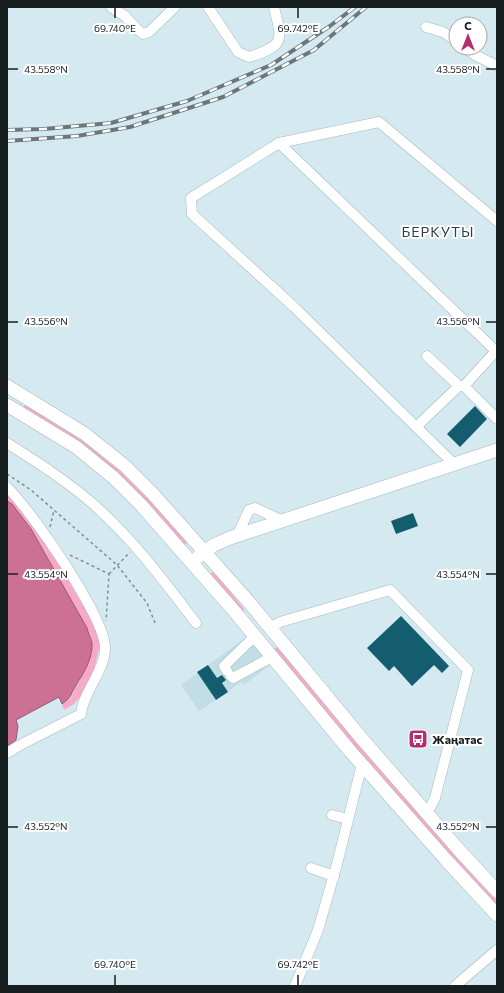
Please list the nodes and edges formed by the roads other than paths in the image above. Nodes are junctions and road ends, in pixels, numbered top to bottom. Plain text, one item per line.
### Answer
1 (111, 7) edge
2 (175, 7) edge
3 (208, 7) edge
4 (274, 7) edge
5 (426, 27) dead end
6 (448, 35) edge
7 (477, 56) edge
8 (497, 66) edge
9 (279, 143) junction
10 (497, 221) edge
11 (496, 352) edge
12 (427, 356) dead end
13 (7, 386) edge
14 (462, 386) junction
15 (19, 393) junction
16 (9, 406) edge
17 (497, 419) edge
18 (417, 426) junction
19 (7, 443) edge
20 (497, 450) edge
21 (454, 464) junction
22 (7, 487) edge
23 (283, 521) junction
24 (237, 536) junction
25 (204, 551) junction
26 (192, 561) junction
27 (196, 623) dead end
28 (270, 628) junction
29 (256, 637) junction
30 (272, 657) junction
31 (7, 753) edge
32 (362, 764) junction
33 (427, 814) junction
34 (332, 815) dead end
35 (348, 819) junction
36 (311, 868) dead end
37 (334, 876) junction
38 (497, 891) edge
39 (497, 915) edge
40 (497, 950) edge
41 (295, 986) edge
42 (455, 986) edge

1 - 2 street
3 - 4 street
5 - 6 street
7 - 8 street
9 - 10 street
9 - 11 street
9 - 18 street
11 - 14 street
12 - 14 street
13 - 15 main road
14 - 17 street
14 - 18 street
15 - 16 street
15 - 25 main road
16 - 26 main road
18 - 21 street
19 - 27 street
20 - 21 main road
21 - 23 main road
22 - 31 street
23 - 24 main road
23 - 24 street
24 - 25 main road
25 - 26 main road
25 - 28 main road
26 - 29 main road
28 - 29 main road
28 - 33 main road
28 - 33 street
29 - 30 main road
29 - 30 street
30 - 32 main road
32 - 35 street
32 - 39 main road
33 - 38 main road
34 - 35 street
35 - 37 street
36 - 37 street
37 - 41 street
40 - 42 street

